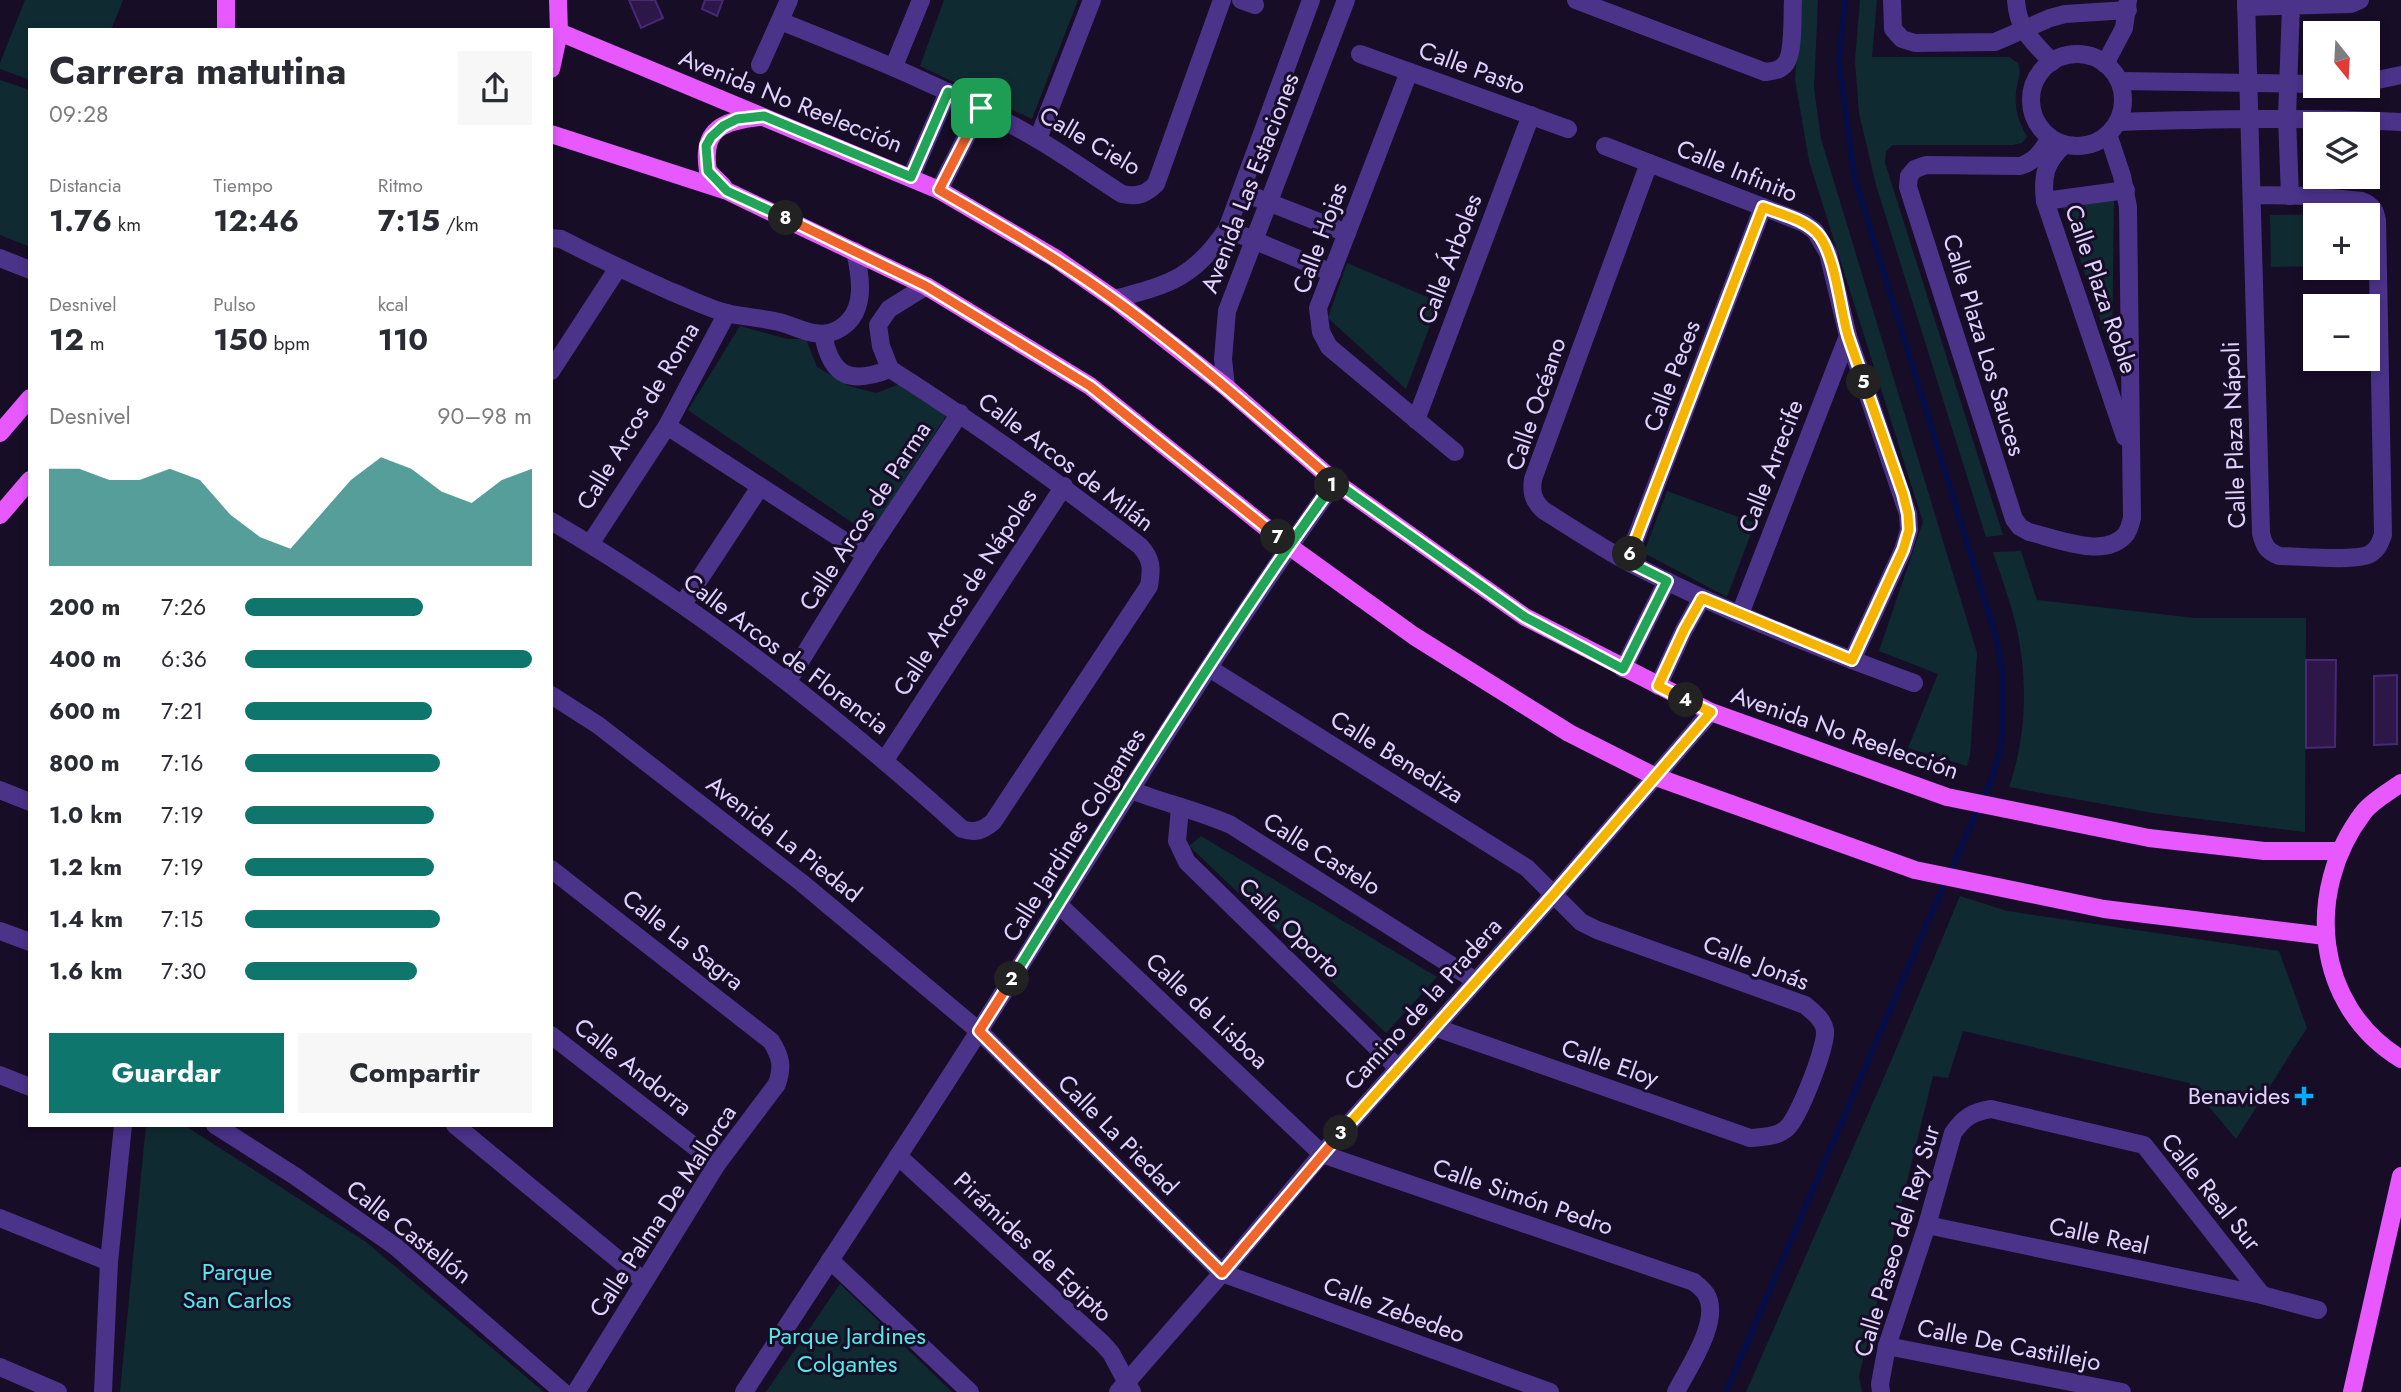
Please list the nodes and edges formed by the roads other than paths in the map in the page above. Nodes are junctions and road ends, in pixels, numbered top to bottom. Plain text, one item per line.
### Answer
1 (226, 0) edge
2 (558, 0) edge
3 (789, 0) edge
4 (921, 0) edge
5 (1092, 0) edge
6 (1222, 0) edge
7 (1311, 0) edge
8 (1346, 0) edge
9 (1576, 0) edge
10 (1793, 0) edge
11 (1892, 0) edge
12 (2016, 0) edge
13 (2360, 0) edge
14 (2246, 4) edge
15 (2128, 5) edge
16 (2291, 6) junction
17 (780, 21) junction
18 (226, 28) edge
19 (2023, 31) junction
20 (559, 32) junction
21 (1360, 54) dead end
22 (553, 60) edge
23 (2052, 62) junction
24 (2105, 64) junction
25 (760, 65) dead end
26 (894, 66) junction
27 (1409, 72) junction
28 (2401, 75) edge
29 (2380, 79) edge
30 (2119, 81) junction
31 (2248, 82) junction
32 (2288, 83) junction
33 (2303, 84) edge
34 (948, 92) junction
35 (981, 108) junction
36 (1531, 115) junction
37 (764, 116) junction
38 (2249, 117) junction
39 (2287, 117) junction
40 (2401, 122) edge
41 (1568, 128) dead end
42 (2113, 128) junction
43 (553, 135) edge
44 (1038, 139) junction
45 (2057, 141) junction
46 (1605, 146) dead end
47 (1649, 163) junction
48 (911, 177) junction
49 (939, 190) junction
50 (2126, 190) junction
51 (727, 191) junction
52 (1242, 192) junction
53 (2252, 195) junction
54 (2290, 196) junction
55 (2045, 201) junction
56 (1269, 203) junction
57 (1763, 207) junction
58 (1227, 229) junction
59 (1347, 233) junction
60 (553, 237) edge
61 (1255, 240) junction
62 (855, 251) junction
63 (0, 258) edge
64 (618, 268) junction
65 (28, 269) edge
66 (1332, 273) junction
67 (926, 286) junction
68 (1114, 299) junction
69 (855, 312) junction
70 (727, 313) junction
71 (878, 325) junction
72 (822, 334) junction
73 (1848, 336) junction
74 (553, 368) edge
75 (890, 369) junction
76 (1226, 387) junction
77 (28, 400) edge
78 (960, 413) junction
79 (1416, 420) junction
80 (667, 426) junction
81 (0, 433) edge
82 (1455, 452) dead end
83 (2130, 453) junction
84 (28, 482) edge
85 (1335, 482) junction
86 (1064, 486) junction
87 (760, 487) junction
88 (0, 515) edge
89 (553, 522) edge
90 (2020, 527) joint
91 (590, 544) junction
92 (1289, 546) junction
93 (866, 555) junction
94 (1627, 561) junction
95 (1667, 581) junction
96 (1702, 598) junction
97 (683, 604) junction
98 (1740, 614) junction
99 (1852, 660) junction
100 (1209, 668) junction
101 (1623, 669) junction
102 (788, 681) junction
103 (1914, 683) dead end
104 (1658, 686) junction
105 (553, 696) edge
106 (1711, 712) junction
107 (885, 760) junction
108 (1656, 776) junction
109 (2401, 783) edge
110 (0, 790) edge
111 (1131, 790) junction
112 (28, 801) edge
113 (1180, 808) junction
114 (983, 830) joint
115 (2339, 851) junction
116 (553, 871) edge
117 (1554, 894) junction
118 (1058, 904) junction
119 (0, 931) edge
120 (2325, 936) junction
121 (28, 941) edge
122 (1476, 981) junction
123 (1434, 1027) junction
124 (979, 1031) junction
125 (553, 1037) edge
126 (779, 1055) joint
127 (2401, 1059) edge
128 (1398, 1068) junction
129 (0, 1075) edge
130 (28, 1086) edge
131 (1974, 1112) joint
132 (123, 1127) edge
133 (218, 1127) edge
134 (457, 1127) edge
135 (1771, 1136) joint
136 (1322, 1154) junction
137 (898, 1156) junction
138 (717, 1164) junction
139 (2401, 1176) edge
140 (0, 1218) edge
141 (1927, 1225) junction
142 (830, 1260) junction
143 (109, 1262) junction
144 (1222, 1273) junction
145 (644, 1281) junction
146 (2262, 1295) junction
147 (2318, 1310) dead end
148 (1887, 1346) junction
149 (0, 1367) edge
150 (1125, 1389) edge
151 (58, 1392) edge
152 (103, 1392) edge
153 (563, 1392) edge
154 (576, 1392) edge
155 (744, 1392) edge
156 (970, 1392) edge
157 (1550, 1392) edge
158 (1676, 1392) edge
159 (1881, 1392) edge
160 (2122, 1392) edge
161 (2352, 1392) edge

1 - 18 main road
2 - 20 main road
3 - 17 street
4 - 26 street
5 - 44 street
6 - 44 street, Calle Cielo
7 - 52 street, Avenida Las Estaciones
8 - 56 street, Avenida Las Estaciones
9 - 10 street
11 - 19 street
12 - 19 street
13 - 16 street
14 - 16 street
14 - 31 street, Calle Plaza Nápoli
15 - 19 street
15 - 24 street
16 - 32 street
17 - 25 street
17 - 26 street, Calle Cielo
19 - 23 street
20 - 22 main road
20 - 37 main road, Avenida No Reelección
21 - 27 street, Calle Pasto
23 - 24 street
23 - 45 street
24 - 30 street
26 - 34 street, Calle Cielo
27 - 36 street, Calle Pasto
27 - 59 street, Calle Hojas
28 - 29 street
30 - 31 street
30 - 42 street
31 - 32 street
31 - 38 street, Calle Plaza Nápoli
32 - 33 street
32 - 39 street
34 - 35 street, Calle Cielo
34 - 48 street
35 - 44 street, Calle Cielo
35 - 49 street
36 - 41 street, Calle Pasto
36 - 79 street, Calle Árboles
37 - 48 main road, Avenida No Reelección
37 - 51 main road
38 - 39 street
38 - 42 street
38 - 53 street, Calle Plaza Nápoli
39 - 40 street
39 - 54 street
42 - 45 street
42 - 50 street, Calle Plaza Roble
43 - 51 main road
45 - 55 street, Calle Plaza Roble
45 - 90 street, Calle Plaza Los Sauces
46 - 47 street, Calle Infinito
47 - 57 street, Calle Infinito
47 - 94 street, Calle Océano
48 - 49 main road, Avenida No Reelección
49 - 68 main road, Avenida No Reelección
50 - 55 street
50 - 83 street, Calle Plaza Roble
51 - 62 main road
52 - 56 street
52 - 58 street, Avenida Las Estaciones
53 - 54 street, Calle Plaza Nápoli
53 - 54 street, Calle Plaza Nápoli
55 - 83 street, Calle Plaza Roble
56 - 59 street
56 - 61 street, Avenida Las Estaciones
57 - 73 street, Calle Infinito
57 - 94 street, Calle Peces
58 - 61 street
58 - 68 street, Avenida Las Estaciones
59 - 66 street, Calle Hojas
60 - 64 street
61 - 66 street
61 - 76 street, Avenida Las Estaciones
62 - 67 main road
62 - 69 street
63 - 65 street
64 - 70 street
64 - 74 street
66 - 79 street, Calle Hojas
67 - 71 street
67 - 92 main road
68 - 76 main road, Avenida No Reelección
69 - 71 street
69 - 72 street
70 - 72 street
70 - 80 street, Calle Arcos de Roma
71 - 75 street
72 - 75 street
73 - 98 street, Calle Arrecife
73 - 99 street, Calle Infinito
75 - 78 street, Calle Arcos de Milán
76 - 85 main road, Avenida No Reelección
77 - 81 main road
78 - 86 street, Calle Arcos de Milán
78 - 93 street, Calle Arcos de Parma
79 - 82 street, Calle Hojas
80 - 87 street
80 - 91 street, Calle Arcos de Roma
83 - 90 street, Calle Plaza Roble
84 - 88 main road
85 - 92 street, Calle Jardines Colgantes
85 - 101 main road, Avenida No Reelección
86 - 107 street, Calle Arcos de Nápoles
86 - 114 street, Calle Arcos de Milán
87 - 93 street
87 - 97 street
89 - 91 street, Calle Arcos de Florencia
91 - 97 street, Calle Arcos de Florencia
92 - 100 street, Calle Jardines Colgantes
92 - 108 main road
93 - 102 street, Calle Arcos de Parma
94 - 95 street, Calle Océano
95 - 96 street, Calle Océano
95 - 101 street
96 - 98 street, Calle Océano
96 - 104 street
97 - 102 street, Calle Arcos de Florencia
98 - 99 street, Calle Océano
99 - 103 street, Calle Océano
100 - 111 street, Calle Jardines Colgantes
100 - 117 street, Calle Benediza
101 - 104 main road, Avenida No Reelección
102 - 107 street, Calle Arcos de Florencia
104 - 106 main road, Avenida No Reelección
105 - 124 street, Avenida La Piedad
106 - 108 street, Camino de la Pradera
106 - 115 main road, Avenida No Reelección
107 - 114 street, Calle Arcos de Florencia
108 - 117 street, Camino de la Pradera
108 - 120 main road
109 - 115 main road
110 - 112 street
111 - 113 street, Calle Castelo
111 - 118 street, Calle Jardines Colgantes
113 - 122 street, Calle Castelo
113 - 128 street, Calle Oporto
115 - 120 main road
116 - 126 street, Calle La Sagra
117 - 122 street, Camino de la Pradera
117 - 135 street, Calle Jonás
118 - 124 street, Calle Jardines Colgantes
118 - 136 street, Calle de Lisboa
119 - 121 street
120 - 127 main road
122 - 123 street, Camino de la Pradera
123 - 128 street, Camino de la Pradera
123 - 135 street, Calle Eloy
124 - 137 street, Calle Jardines Colgantes
124 - 144 street, Calle La Piedad
125 - 138 street, Calle Andorra
126 - 138 street, Calle Palma De Mallorca
128 - 136 street, Camino de la Pradera
129 - 130 street
131 - 141 street, Calle Paseo del Rey Sur
131 - 146 street, Calle Real Sur
132 - 143 street
133 - 153 street, Calle Castellón
134 - 145 street
136 - 144 street, Camino de la Pradera
136 - 158 street, Calle Simón Pedro
137 - 142 street, Calle Jardines Colgantes
137 - 150 street, Pirámides de Egipto
138 - 145 street, Calle Palma De Mallorca
139 - 161 main road
140 - 143 street
141 - 146 street, Calle Real
141 - 148 street, Calle Paseo del Rey Sur
142 - 155 street, Calle Jardines Colgantes
142 - 156 street
143 - 152 street
144 - 150 street, Camino de la Pradera
144 - 157 street, Calle Zebedeo
145 - 154 street, Calle Palma De Mallorca
146 - 147 street
148 - 159 street, Calle Paseo del Rey Sur
148 - 160 street, Calle De Castillejo
149 - 151 street

